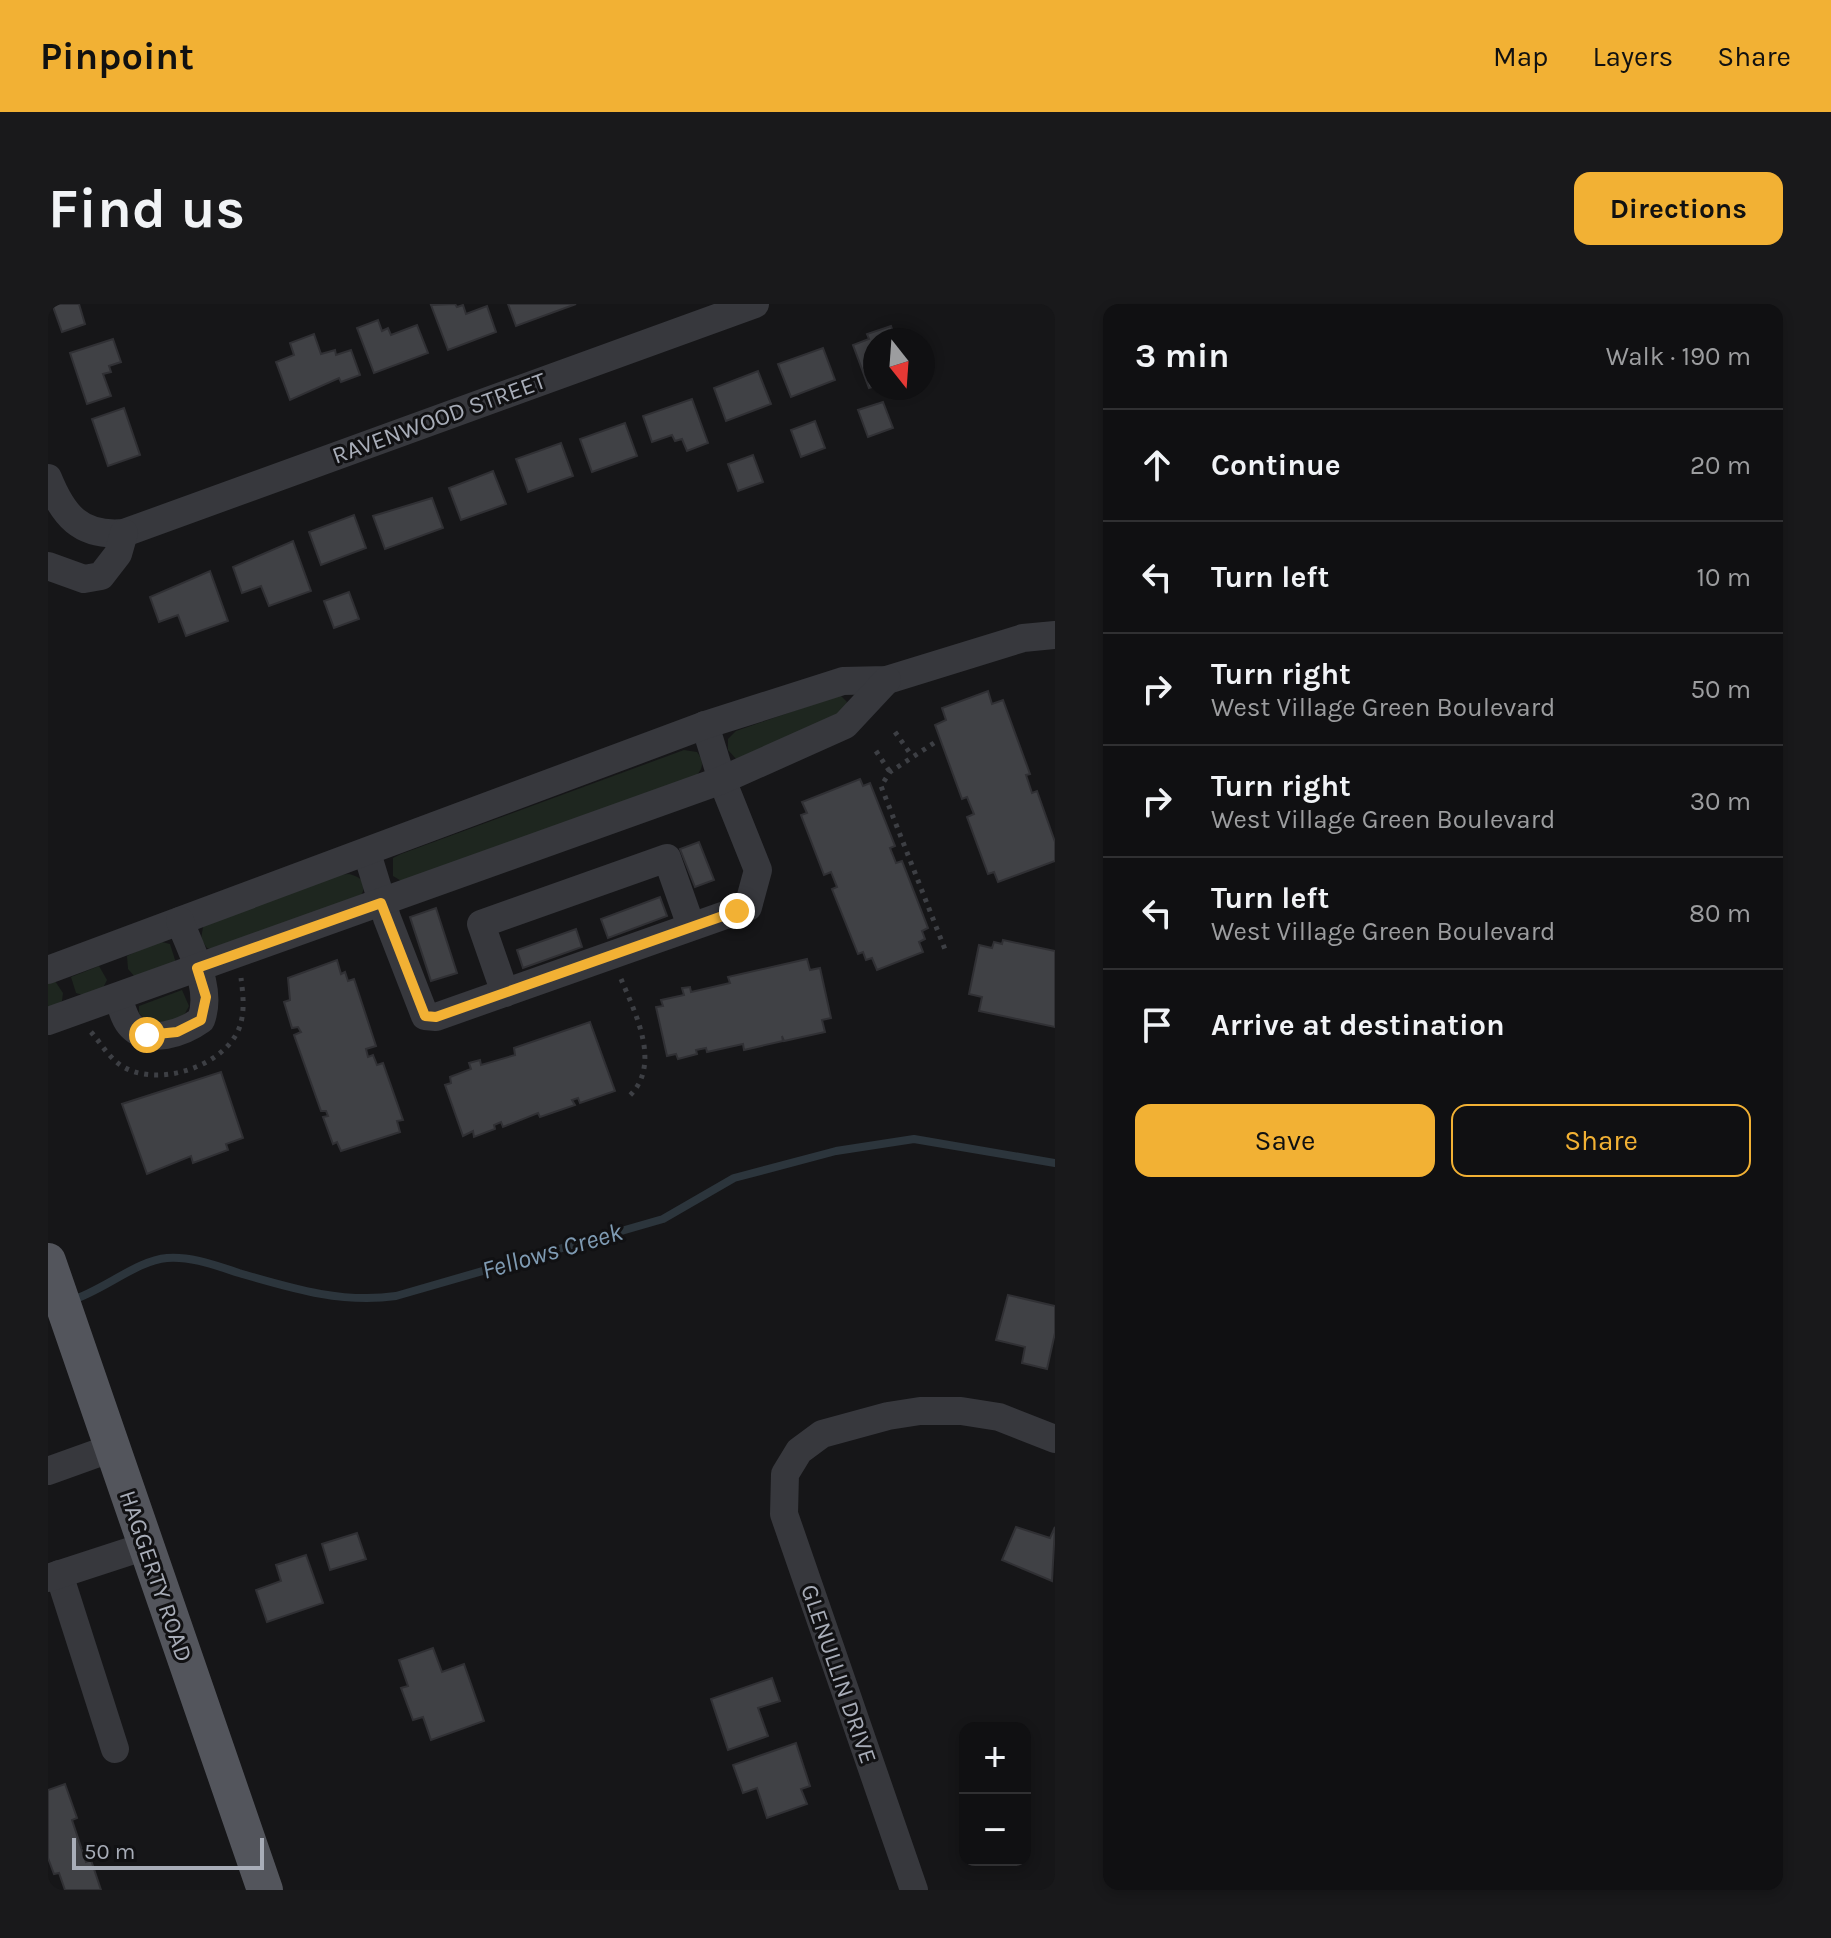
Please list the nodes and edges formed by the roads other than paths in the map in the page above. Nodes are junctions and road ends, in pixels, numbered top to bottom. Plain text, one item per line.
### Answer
1 (755, 304) edge
2 (57, 504) edge
3 (124, 533) junction
4 (58, 570) edge
5 (1055, 635) edge
6 (887, 680) junction
7 (705, 725) junction
8 (722, 780) junction
9 (367, 853) junction
10 (381, 903) junction
11 (180, 921) junction
12 (691, 926) junction
13 (197, 968) junction
14 (48, 970) edge
15 (505, 993) junction
16 (118, 997) junction
17 (48, 1021) edge
18 (48, 1261) edge
19 (1055, 1439) edge
20 (112, 1448) junction
21 (48, 1471) edge
22 (146, 1546) junction
23 (54, 1576) edge
24 (115, 1749) dead end
25 (265, 1890) edge
26 (914, 1890) edge

1 - 3 street, RAVENWOOD STREET
2 - 3 street, RAVENWOOD STREET
3 - 4 street
5 - 6 street
6 - 7 street
6 - 8 street
7 - 8 street
7 - 9 street
8 - 10 street
8 - 12 street
9 - 10 street
9 - 11 street
10 - 13 street
10 - 15 street
11 - 13 street
11 - 14 street
12 - 15 street
12 - 15 street
13 - 16 street
13 - 16 street
16 - 17 street
18 - 20 main road, HAGGERTY ROAD
19 - 26 street, GLENULLIN DRIVE
20 - 21 street
20 - 22 main road, HAGGERTY ROAD
22 - 23 street
22 - 25 main road, HAGGERTY ROAD
23 - 24 street

